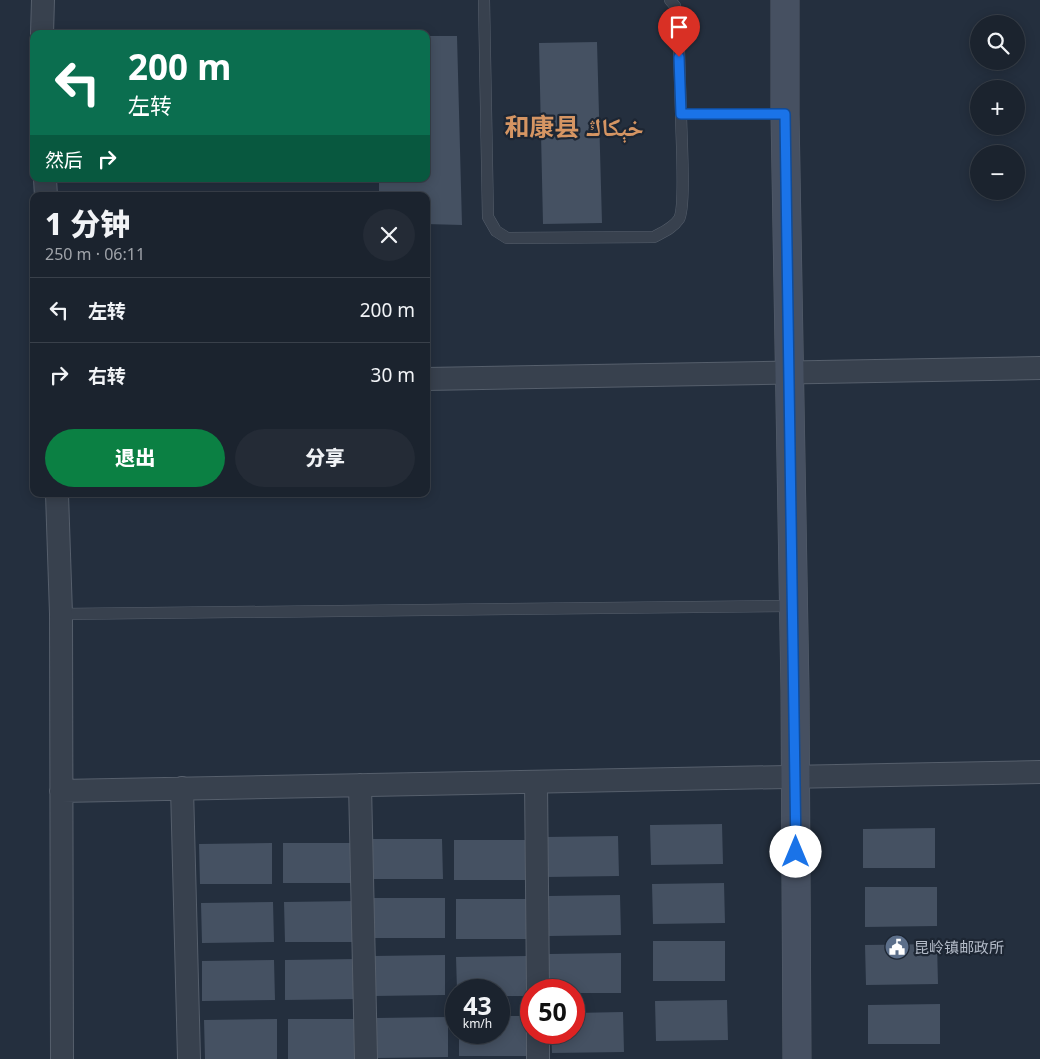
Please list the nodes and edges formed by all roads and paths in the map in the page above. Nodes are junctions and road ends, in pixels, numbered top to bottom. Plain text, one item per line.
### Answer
1 (42, 0) edge
2 (484, 0) edge
3 (670, 0) edge
4 (785, 0) edge
5 (42, 30) edge
6 (681, 114) junction
7 (785, 114) junction
8 (1040, 368) edge
9 (789, 373) junction
10 (430, 379) edge
11 (56, 497) edge
12 (794, 606) junction
13 (61, 614) junction
14 (1040, 772) edge
15 (795, 777) junction
16 (536, 782) junction
17 (360, 785) junction
18 (182, 788) junction
19 (61, 791) junction
20 (538, 979) edge
21 (538, 1044) edge
22 (62, 1059) edge
23 (189, 1059) edge
24 (366, 1059) edge
25 (538, 1059) edge
26 (798, 1059) edge

1 - 5 street
2 - 6 lane
3 - 6 lane
4 - 7 main road
6 - 7 lane
7 - 9 main road
8 - 9 street
9 - 10 street
9 - 12 main road
11 - 13 street
12 - 13 lane
12 - 15 main road
13 - 19 street
14 - 15 street
15 - 16 street
15 - 26 main road
16 - 17 street
16 - 20 street
17 - 18 street
17 - 24 street
18 - 19 street
18 - 23 street
19 - 22 street
21 - 25 street

